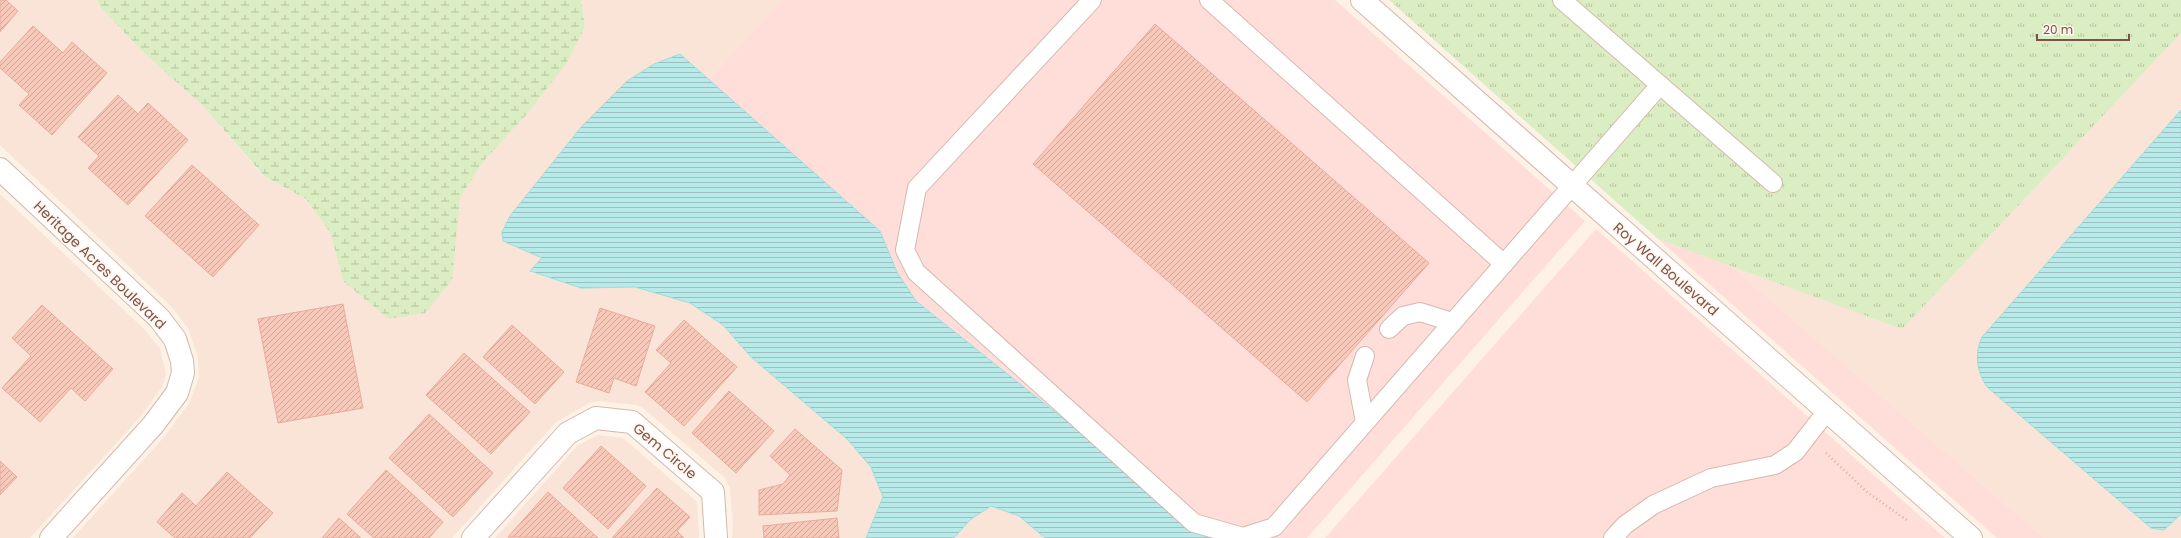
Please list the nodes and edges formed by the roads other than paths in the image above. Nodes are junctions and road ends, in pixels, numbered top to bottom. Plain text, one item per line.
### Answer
1 (1092, 0) edge
2 (1209, 0) edge
3 (1362, 0) edge
4 (1562, 0) edge
5 (1660, 85) junction
6 (0, 169) edge
7 (1773, 183) dead end
8 (1572, 185) junction
9 (1504, 264) junction
10 (1452, 322) junction
11 (1389, 329) dead end
12 (1365, 356) dead end
13 (1827, 411) junction
14 (1365, 422) junction
15 (52, 538) edge
16 (473, 538) edge
17 (716, 538) edge
18 (1613, 538) edge
19 (1971, 538) edge

1 - 14 lane
2 - 9 lane
3 - 8 street, Roy Wall Boulevard
4 - 5 lane
5 - 7 lane
5 - 8 lane
6 - 15 street, Heritage Acres Boulevard
8 - 9 lane
8 - 13 street, Roy Wall Boulevard
9 - 10 lane
10 - 11 lane
10 - 14 lane
12 - 14 lane
13 - 18 lane
13 - 19 street, Roy Wall Boulevard
16 - 17 street, Gem Circle

